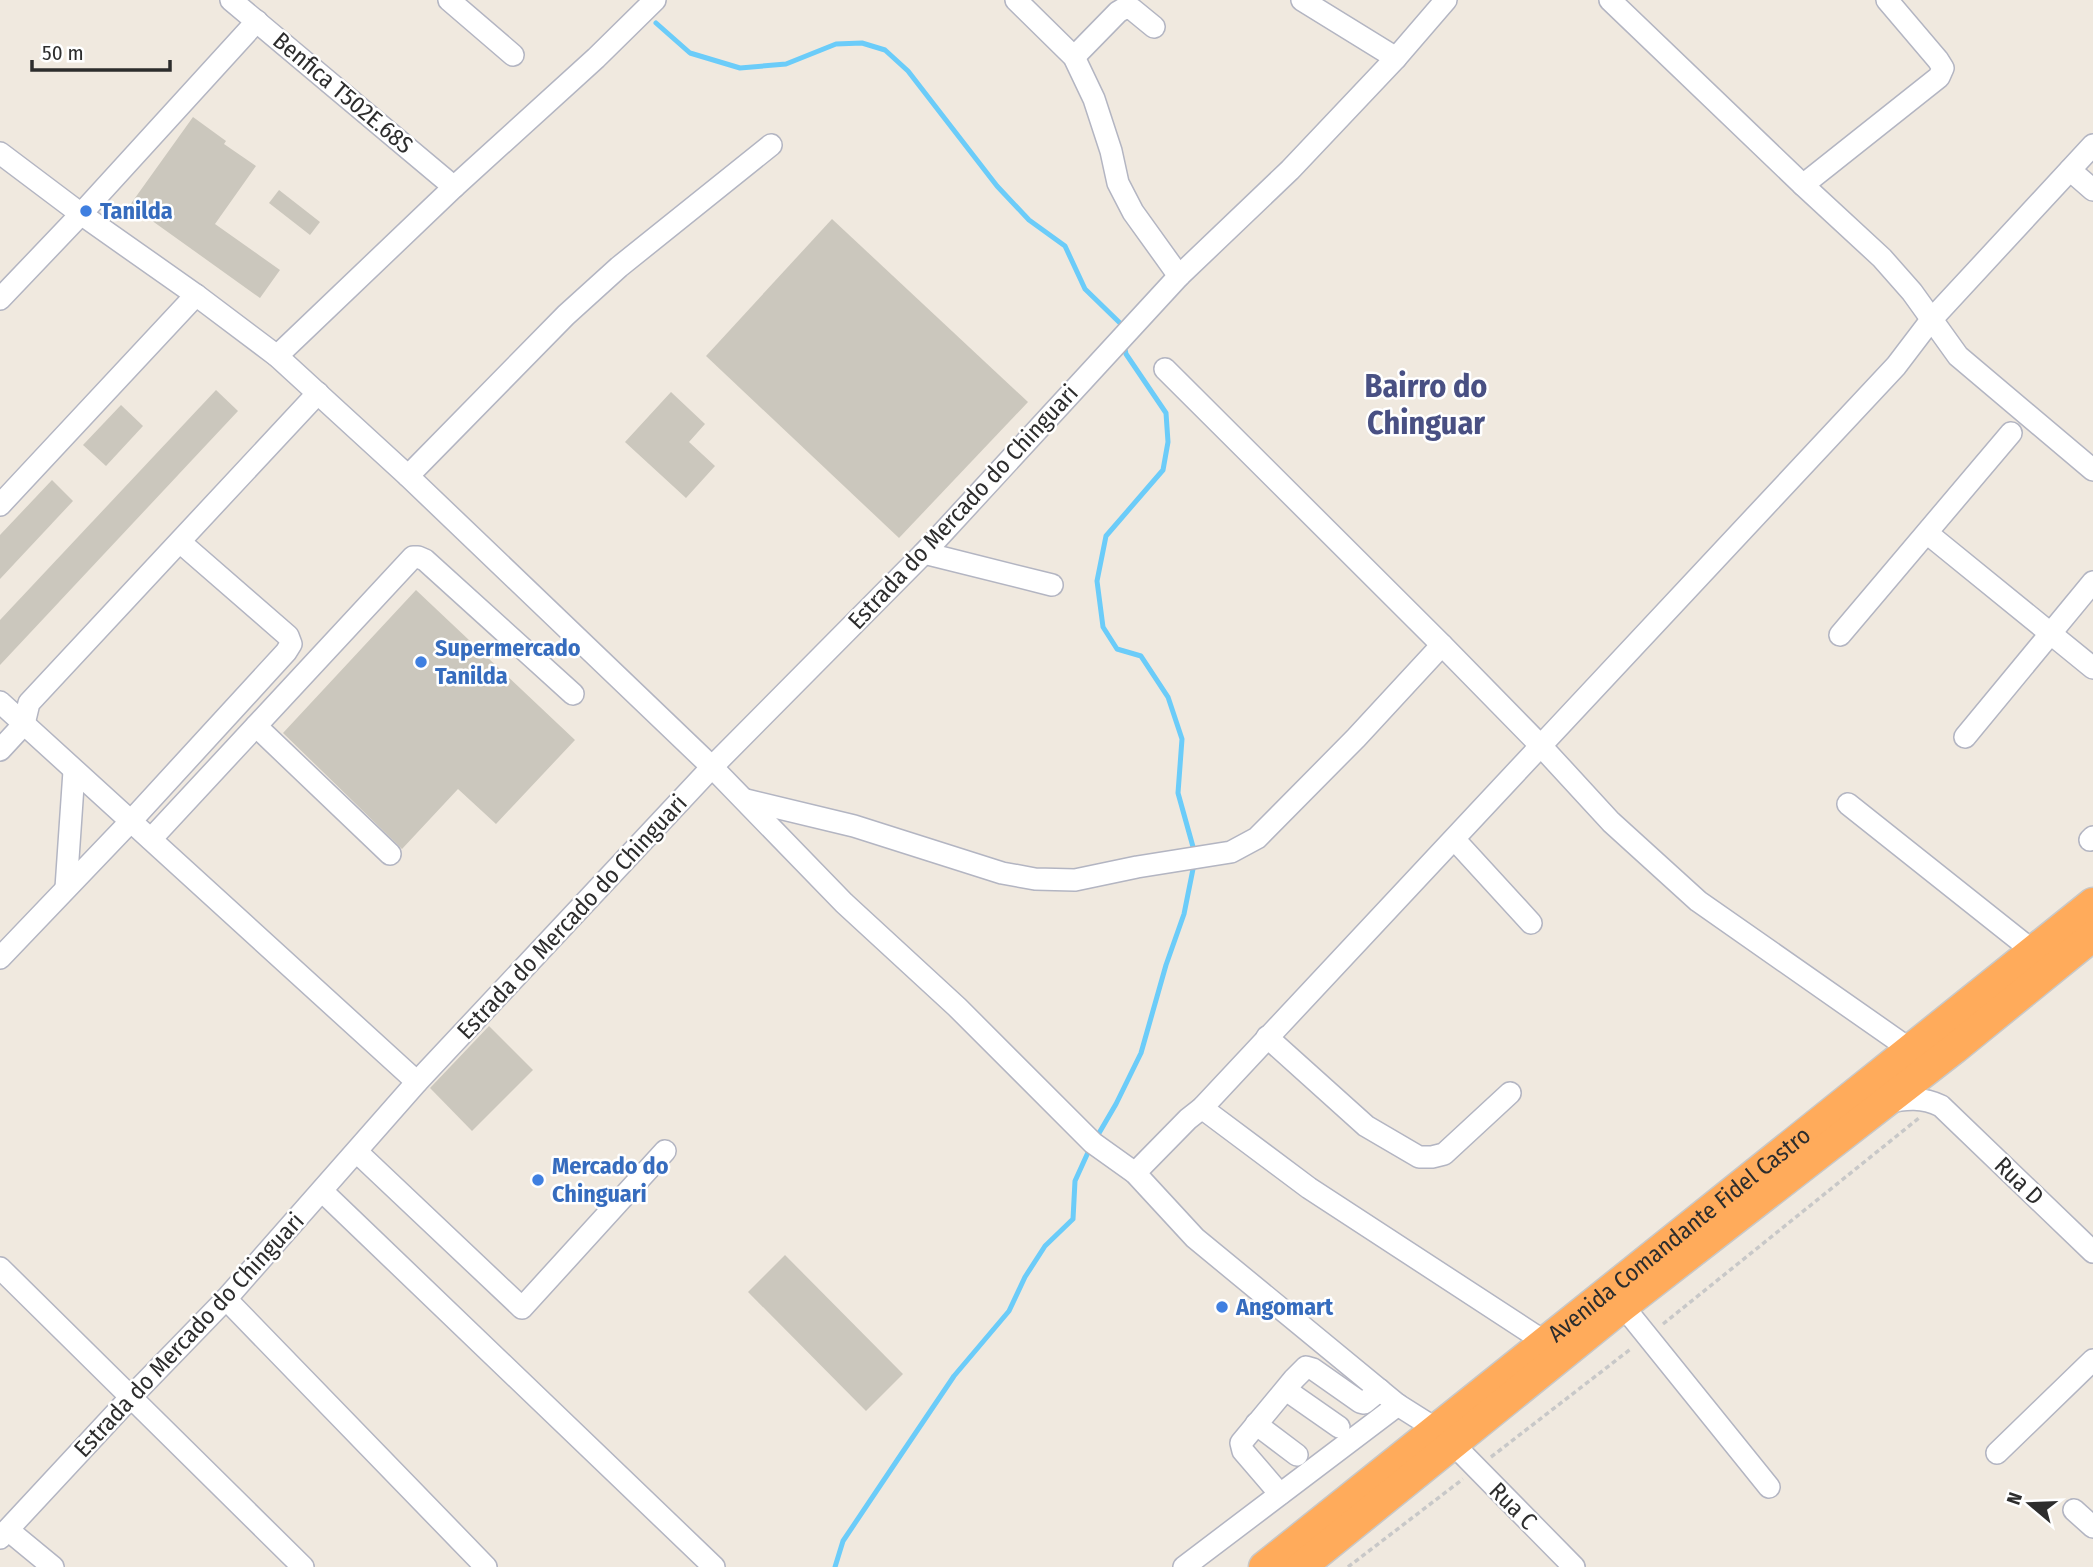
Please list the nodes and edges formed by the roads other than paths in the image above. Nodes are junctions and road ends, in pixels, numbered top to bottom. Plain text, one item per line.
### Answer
1 (231, 0) edge
2 (449, 0) edge
3 (655, 0) edge
4 (1016, 0) edge
5 (1302, 0) edge
6 (1446, 0) edge
7 (1610, 0) edge
8 (1887, 0) edge
9 (1323, 6) edge
10 (257, 21) junction
11 (1154, 27) dead end
12 (513, 55) dead end
13 (1074, 57) junction
14 (1395, 58) junction
15 (771, 145) dead end
16 (2093, 145) edge
17 (0, 153) edge
18 (2070, 170) junction
19 (1802, 185) junction
20 (454, 187) junction
21 (2093, 190) edge
22 (81, 214) junction
23 (1179, 276) junction
24 (196, 295) junction
25 (0, 299) edge
26 (1931, 320) junction
27 (277, 356) junction
28 (1165, 369) dead end
29 (318, 393) junction
30 (2011, 433) dead end
31 (2093, 470) edge
32 (408, 476) junction
33 (0, 505) edge
34 (1927, 533) junction
35 (180, 541) junction
36 (924, 553) junction
37 (2093, 582) edge
38 (1052, 585) dead end
39 (2050, 634) junction
40 (1840, 635) dead end
41 (1442, 645) junction
42 (2093, 668) edge
43 (573, 695) dead end
44 (29, 703) junction
45 (2, 709) edge
46 (24, 724) junction
47 (256, 726) junction
48 (1965, 737) dead end
49 (1542, 747) junction
50 (0, 750) edge
51 (712, 767) junction
52 (74, 771) junction
53 (746, 800) junction
54 (1848, 804) dead end
55 (131, 821) junction
56 (151, 839) junction
57 (1455, 840) junction
58 (390, 854) dead end
59 (66, 888) junction
60 (2093, 903) edge
61 (1531, 923) dead end
62 (2093, 936) edge
63 (2033, 951) junction
64 (0, 958) edge
65 (1267, 1037) junction
66 (1954, 1049) junction
67 (1911, 1050) junction
68 (417, 1082) junction
69 (1510, 1093) dead end
70 (1881, 1104) junction
71 (1202, 1108) junction
72 (1946, 1110) junction
73 (665, 1151) dead end
74 (357, 1152) junction
75 (1135, 1173) junction
76 (322, 1191) junction
77 (2093, 1252) edge
78 (0, 1268) edge
79 (226, 1299) junction
80 (1623, 1306) junction
81 (1545, 1342) junction
82 (2093, 1360) edge
83 (1286, 1390) junction
84 (1380, 1390) junction
85 (131, 1397) junction
86 (1398, 1405) junction
87 (1256, 1424) junction
88 (1339, 1427) dead end
89 (1444, 1437) junction
90 (1997, 1453) dead end
91 (1297, 1455) dead end
92 (1769, 1488) dead end
93 (1280, 1494) junction
94 (2074, 1510) dead end
95 (2093, 1527) edge
96 (4, 1534) edge
97 (53, 1567) edge
98 (303, 1567) edge
99 (486, 1567) edge
100 (715, 1567) edge
101 (1184, 1567) edge
102 (1264, 1567) edge
103 (1301, 1567) edge
104 (1574, 1567) edge

1 - 10 street, Benfica T502E.68S
2 - 12 street
3 - 20 street
4 - 13 street
5 - 9 street
6 - 14 street, Estrada do Mercado do Chinguari
7 - 19 street
8 - 19 street
9 - 14 street
10 - 20 street, Benfica T502E.68S
10 - 22 street
11 - 13 street
13 - 23 street
14 - 23 street, Estrada do Mercado do Chinguari
15 - 32 street
16 - 18 street
17 - 22 street, Rua C
18 - 21 street
18 - 26 street
19 - 26 street
20 - 27 street
22 - 24 street, Rua C
22 - 25 street
23 - 36 street, Estrada do Mercado do Chinguari
24 - 27 street, Rua C
24 - 33 street
26 - 31 street
26 - 49 street
27 - 29 street, Rua C
28 - 41 street
29 - 32 street, Rua C
29 - 35 street
30 - 34 street
32 - 51 street, Rua C
34 - 39 street
34 - 40 street
35 - 44 street
35 - 55 street
36 - 38 street
36 - 51 street, Estrada do Mercado do Chinguari
37 - 39 street
39 - 42 street
39 - 48 street
41 - 49 street
41 - 53 street
43 - 47 street
44 - 45 street
44 - 46 street
45 - 46 street
46 - 50 street
46 - 52 street
47 - 56 street
47 - 58 street
49 - 57 street
49 - 67 street
51 - 53 street, Rua C
51 - 68 street, Estrada do Mercado do Chinguari
52 - 55 street
52 - 59 street
53 - 75 street, Rua C
54 - 63 street
55 - 56 street
55 - 59 street
56 - 68 street
57 - 61 street
57 - 65 street
59 - 64 street
60 - 63 highway, Avenida Comandante Fidel Castro
62 - 66 highway, Avenida Comandante Fidel Castro
63 - 67 highway, Avenida Comandante Fidel Castro
65 - 69 street
65 - 71 street
66 - 70 highway, Avenida Comandante Fidel Castro
66 - 72 street
67 - 81 highway, Avenida Comandante Fidel Castro
68 - 74 street, Estrada do Mercado do Chinguari
70 - 72 street, Rua D
70 - 80 highway, Avenida Comandante Fidel Castro
71 - 75 street
71 - 81 street
72 - 77 street, Rua D
73 - 74 street
74 - 76 street, Estrada do Mercado do Chinguari
75 - 84 street, Rua C
76 - 79 street, Estrada do Mercado do Chinguari
76 - 100 street
78 - 85 street
79 - 85 street, Estrada do Mercado do Chinguari
79 - 99 street
80 - 89 highway, Avenida Comandante Fidel Castro
80 - 92 street
81 - 89 highway, Avenida Comandante Fidel Castro
82 - 90 street
83 - 84 street
83 - 87 street
83 - 88 street
84 - 86 street, Rua C
85 - 96 street, Estrada do Mercado do Chinguari
85 - 98 street
86 - 89 street, Rua C
86 - 93 street
87 - 91 street
87 - 93 street
89 - 102 highway, Avenida Comandante Fidel Castro
89 - 103 highway, Avenida Comandante Fidel Castro
89 - 104 street, Rua C
93 - 101 street
94 - 95 street
96 - 97 street

